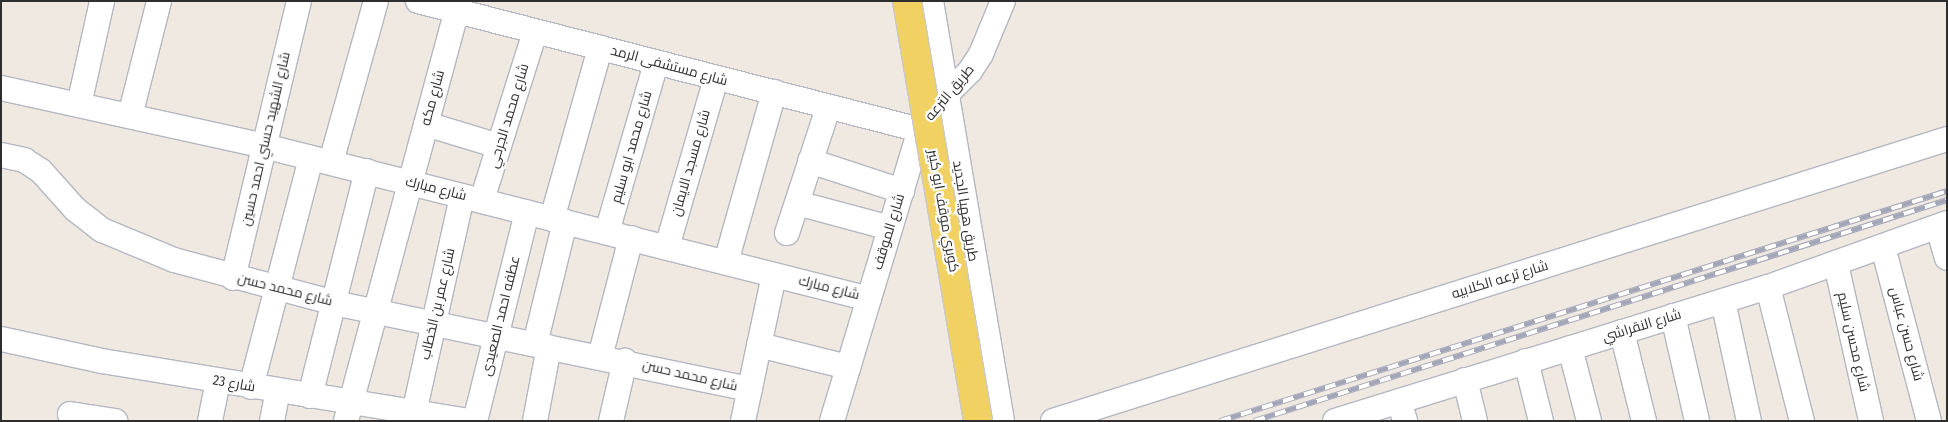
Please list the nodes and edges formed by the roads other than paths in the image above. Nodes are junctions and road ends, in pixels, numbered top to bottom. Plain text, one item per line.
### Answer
1 (102, 1) edge
2 (159, 1) edge
3 (299, 1) edge
4 (376, 1) edge
5 (418, 1) edge
6 (896, 1) edge
7 (907, 1) edge
8 (920, 1) edge
9 (931, 1) edge
10 (1003, 1) edge
11 (456, 13) junction
12 (535, 32) junction
13 (600, 48) junction
14 (656, 63) junction
15 (716, 78) junction
16 (1, 88) edge
17 (774, 92) junction
18 (947, 94) junction
19 (79, 105) junction
20 (828, 108) junction
21 (130, 116) junction
22 (426, 124) junction
23 (920, 130) junction
24 (1947, 139) edge
25 (264, 146) junction
26 (499, 146) junction
27 (1, 155) edge
28 (321, 160) junction
29 (810, 161) junction
30 (367, 172) junction
31 (410, 182) junction
32 (902, 191) junction
33 (472, 198) junction
34 (797, 203) junction
35 (527, 212) junction
36 (558, 220) junction
37 (1942, 225) edge
38 (890, 228) junction
39 (607, 232) junction
40 (787, 233) dead end
41 (631, 238) junction
42 (667, 247) junction
43 (1883, 247) junction
44 (1947, 258) edge
45 (726, 262) junction
46 (1836, 264) junction
47 (774, 275) junction
48 (233, 278) junction
49 (1768, 287) junction
50 (276, 289) junction
51 (869, 299) junction
52 (1723, 301) junction
53 (334, 303) junction
54 (373, 311) junction
55 (1673, 316) junction
56 (434, 323) junction
57 (1622, 332) junction
58 (496, 336) junction
59 (1, 338) edge
60 (760, 345) junction
61 (542, 346) junction
62 (1570, 348) junction
63 (600, 357) junction
64 (625, 361) junction
65 (1526, 361) junction
66 (848, 367) junction
67 (1465, 380) junction
68 (218, 381) junction
69 (251, 387) junction
70 (750, 389) junction
71 (278, 391) junction
72 (310, 396) junction
73 (1402, 411) edge
74 (348, 412) edge
75 (418, 416) edge
76 (81, 417) edge
77 (116, 421) edge
78 (210, 421) edge
79 (272, 421) edge
80 (469, 421) edge
81 (475, 421) edge
82 (535, 421) edge
83 (611, 421) edge
84 (743, 421) edge
85 (832, 421) edge
86 (967, 421) edge
87 (978, 421) edge
88 (991, 421) edge
89 (1002, 421) edge
90 (1053, 421) edge
91 (1335, 421) edge
92 (1475, 421) edge
93 (1541, 421) edge
94 (1589, 421) edge
95 (1644, 421) edge
96 (1697, 421) edge
97 (1750, 421) edge
98 (1802, 421) edge
99 (1870, 421) edge
100 (1929, 421) edge

1 - 19 street
2 - 21 street
3 - 25 street, شارع الشهيد حسني احمد حسين
4 - 28 street
5 - 11 street, شارع مستشفى الرمد
6 - 23 street
7 - 87 main road, كوبري موقف ابو كبير, bridge
8 - 88 main road, كوبري موقف ابو كبير
9 - 18 street, طريق ههيا الجديد
10 - 18 street, طريق الترعه
11 - 12 street, شارع مستشفى الرمد
11 - 22 street, شارع مكه
12 - 13 street, شارع مستشفى الرمد
12 - 26 street, شارع محمد الجرحي
13 - 14 street, شارع مستشفى الرمد
13 - 36 street
14 - 15 street, شارع مستشفى الرمد
14 - 39 street, شارع محمد ابو سليم
15 - 17 street, شارع مستشفى الرمد
15 - 42 street, شارع مسجد الايمان
16 - 19 street, شارع مبارك
17 - 20 street, شارع مستشفى الرمد
17 - 45 street
18 - 23 street, طريق الترعه
18 - 89 street, طريق ههيا الجديد
19 - 21 street, شارع مبارك
20 - 23 street, شارع مستشفى الرمد
20 - 29 street
21 - 25 street, شارع مبارك
22 - 26 street
22 - 31 street, شارع مكه
23 - 32 street, شارع الموقف
23 - 86 street
24 - 90 street, شارع ترعه الكلابيه
25 - 28 street, شارع مبارك
25 - 48 street, شارع الشهيد حسني احمد حسين
26 - 33 street, شارع محمد الجرحي
27 - 48 street, شارع محمد حسن
28 - 30 street, شارع مبارك
28 - 50 street
29 - 32 street
29 - 34 street
30 - 31 street, شارع مبارك
30 - 53 street
31 - 33 street, شارع مبارك
31 - 54 street
32 - 38 street, شارع الموقف
33 - 35 street, شارع مبارك
33 - 56 street, شارع عمر بن الخطاب
34 - 38 street
34 - 40 street
35 - 36 street, شارع مبارك
35 - 58 street, عطفه احمد الصعيدى
36 - 39 street, شارع مبارك
36 - 61 street
37 - 43 street, شارع النقراشي
37 - 44 street
38 - 51 street, شارع الموقف
39 - 41 street, شارع مبارك
41 - 42 street, شارع مبارك
41 - 63 street
42 - 45 street, شارع مبارك
43 - 46 street, شارع النقراشي
43 - 100 street, شارع حسن عباس
45 - 47 street, شارع مبارك
46 - 49 street, شارع النقراشي
46 - 99 street, شارع محسن سليم
47 - 51 street, شارع مبارك
47 - 60 street
48 - 50 street, شارع محمد حسن
49 - 52 street, شارع النقراشي
49 - 98 street
50 - 53 street, شارع محمد حسن
50 - 69 street
51 - 66 street, شارع الموقف
52 - 55 street, شارع النقراشي
52 - 97 street
53 - 54 street, شارع محمد حسن
53 - 72 street
54 - 56 street, شارع محمد حسن
54 - 74 street
55 - 57 street, شارع النقراشي
55 - 96 street
56 - 58 street, شارع محمد حسن
56 - 75 street, شارع عمر بن الخطاب
57 - 62 street, شارع النقراشي
57 - 95 street
58 - 61 street, شارع محمد حسن
58 - 81 street, عطفه احمد الصعيدى
59 - 68 street, شارع 23
60 - 66 street
60 - 70 street
61 - 63 street, شارع محمد حسن
61 - 82 street
62 - 65 street, شارع النقراشي
62 - 94 street
63 - 64 street, شارع محمد حسن
64 - 70 street, شارع محمد حسن
64 - 83 street
65 - 67 street, شارع النقراشي
65 - 93 street
66 - 85 street, شارع الموقف
67 - 73 street, شارع النقراشي
67 - 92 street
68 - 69 street, شارع 23
68 - 78 street
69 - 71 street, شارع 23
70 - 84 street
71 - 72 street, شارع 23
71 - 79 street
72 - 74 street, شارع 23
73 - 91 street, شارع النقراشي
74 - 75 street, شارع 23
75 - 80 street, شارع 23
76 - 77 street

